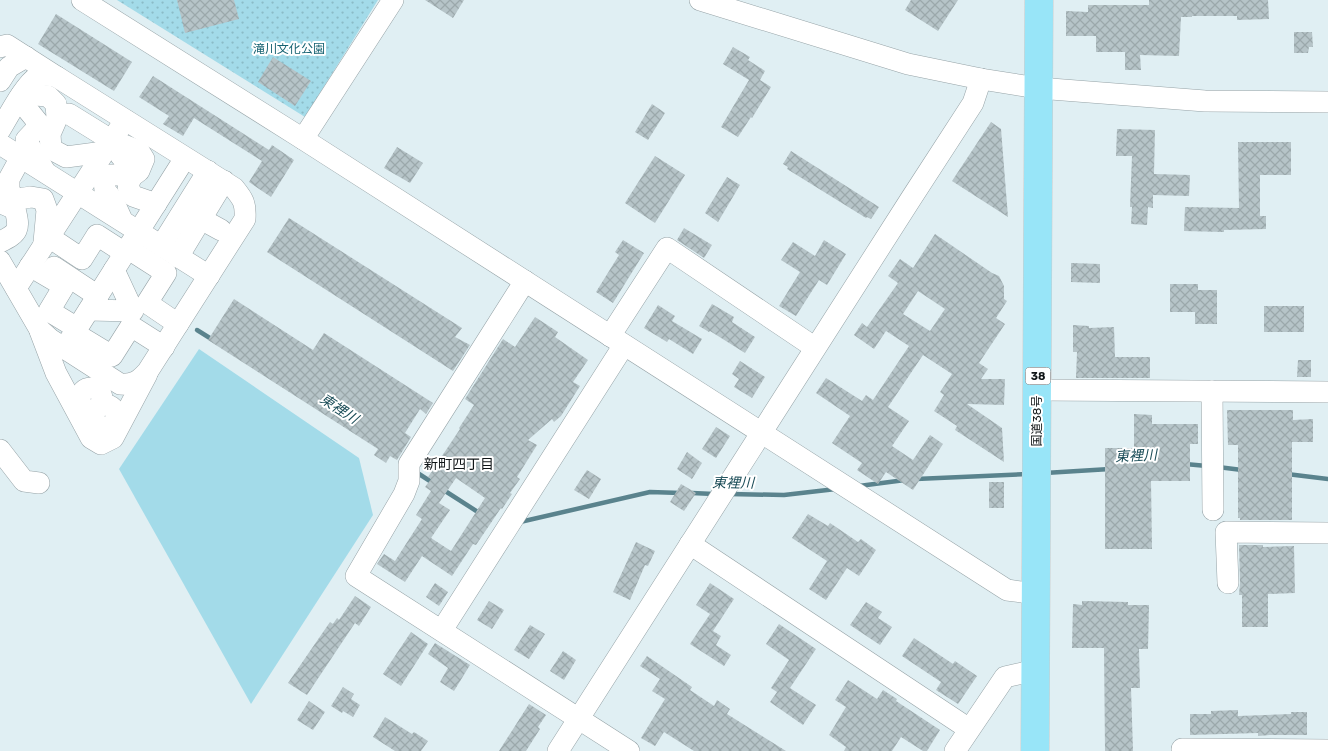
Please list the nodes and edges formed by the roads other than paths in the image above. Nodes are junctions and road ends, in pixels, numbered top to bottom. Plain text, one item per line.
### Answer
1 (82, 0) edge
2 (393, 0) edge
3 (700, 0) edge
4 (1039, 0) edge
5 (2, 44) edge
6 (26, 57) junction
7 (57, 76) junction
8 (982, 79) junction
9 (0, 81) edge
10 (1038, 88) junction
11 (21, 97) junction
12 (1328, 102) edge
13 (125, 120) junction
14 (76, 125) dead end
15 (0, 130) edge
16 (303, 139) junction
17 (0, 144) edge
18 (108, 146) junction
19 (185, 158) junction
20 (12, 166) edge
21 (45, 173) junction
22 (216, 176) junction
23 (78, 193) junction
24 (0, 201) edge
25 (156, 204) junction
26 (201, 219) junction
27 (221, 230) dead end
28 (0, 242) edge
29 (125, 245) junction
30 (40, 251) junction
31 (169, 252) junction
32 (0, 261) edge
33 (209, 276) junction
34 (525, 281) junction
35 (16, 288) junction
36 (93, 303) junction
37 (178, 324) junction
38 (617, 340) junction
39 (66, 341) junction
40 (164, 346) junction
41 (814, 347) junction
42 (148, 371) junction
43 (129, 384) junction
44 (1038, 390) junction
45 (1212, 391) junction
46 (1328, 392) edge
47 (762, 432) junction
48 (0, 450) edge
49 (39, 483) dead end
50 (1213, 510) dead end
51 (1328, 533) edge
52 (690, 544) junction
53 (1228, 583) dead end
54 (1036, 594) junction
55 (442, 630) junction
56 (1036, 670) junction
57 (578, 719) junction
58 (969, 729) junction
59 (1182, 749) dead end
60 (1328, 750) edge
61 (558, 751) edge
62 (629, 751) edge
63 (955, 751) edge
64 (1035, 751) edge

1 - 16 street
2 - 16 street
3 - 8 street
4 - 10 highway, 国道38号 / 38
5 - 6 street
6 - 7 street
6 - 9 street
7 - 11 street
7 - 13 street
8 - 10 street
8 - 41 street
10 - 12 street
10 - 44 highway, 国道38号 / 38
11 - 15 street
11 - 18 street
11 - 21 street
13 - 18 street
13 - 19 street
14 - 18 street
16 - 34 street
17 - 20 street
18 - 23 street
18 - 25 street
18 - 29 street
19 - 22 street
19 - 25 street
20 - 21 street
20 - 30 street
21 - 23 street
22 - 26 street
22 - 31 street
22 - 33 street
23 - 29 street
23 - 30 street
24 - 28 street
25 - 29 street
26 - 27 street
26 - 31 street
29 - 30 street
29 - 31 street
29 - 36 street
29 - 36 street
29 - 37 street
30 - 35 street
30 - 36 street
30 - 39 street
31 - 33 street
32 - 35 street
33 - 37 street
34 - 38 street
34 - 55 street
35 - 39 street
36 - 39 street
37 - 40 street
38 - 41 street
38 - 47 street
38 - 55 street
39 - 40 street
39 - 42 street
39 - 43 street
39 - 43 street
40 - 42 street
41 - 47 street
42 - 43 street
44 - 45 street
44 - 54 highway, 国道38号 / 38
45 - 46 street
45 - 50 street
47 - 52 street
47 - 54 street
48 - 49 street
51 - 53 street
52 - 57 street
52 - 58 street
54 - 56 highway, 国道38号 / 38
55 - 57 street
56 - 58 street
56 - 64 highway, 国道38号 / 38
57 - 61 street
57 - 62 street
58 - 63 street
59 - 60 street

